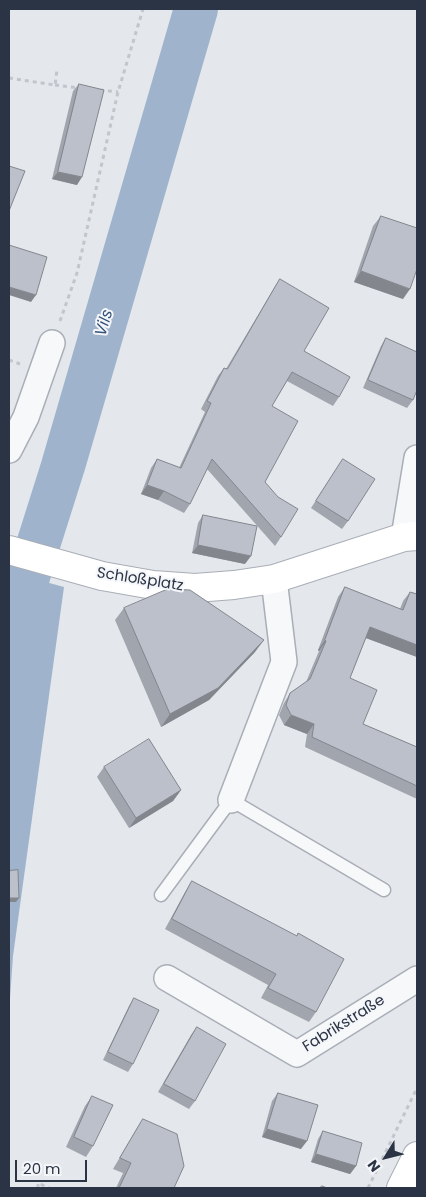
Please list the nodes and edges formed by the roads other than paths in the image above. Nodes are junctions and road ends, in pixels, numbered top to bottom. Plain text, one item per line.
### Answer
1 (52, 343) road end
2 (9, 450) edge
3 (417, 458) edge
4 (411, 537) edge
5 (9, 550) edge
6 (274, 579) junction
7 (230, 800) junction
8 (384, 890) dead end
9 (161, 895) dead end
10 (167, 978) dead end
11 (417, 979) edge
12 (417, 1156) edge
13 (401, 1188) edge

1 - 2 street
3 - 4 street
4 - 6 street, Schloßplatz
5 - 6 street, Schloßplatz
6 - 7 street
7 - 8 lane
7 - 9 lane
10 - 11 street, Fabrikstraße
12 - 13 street

